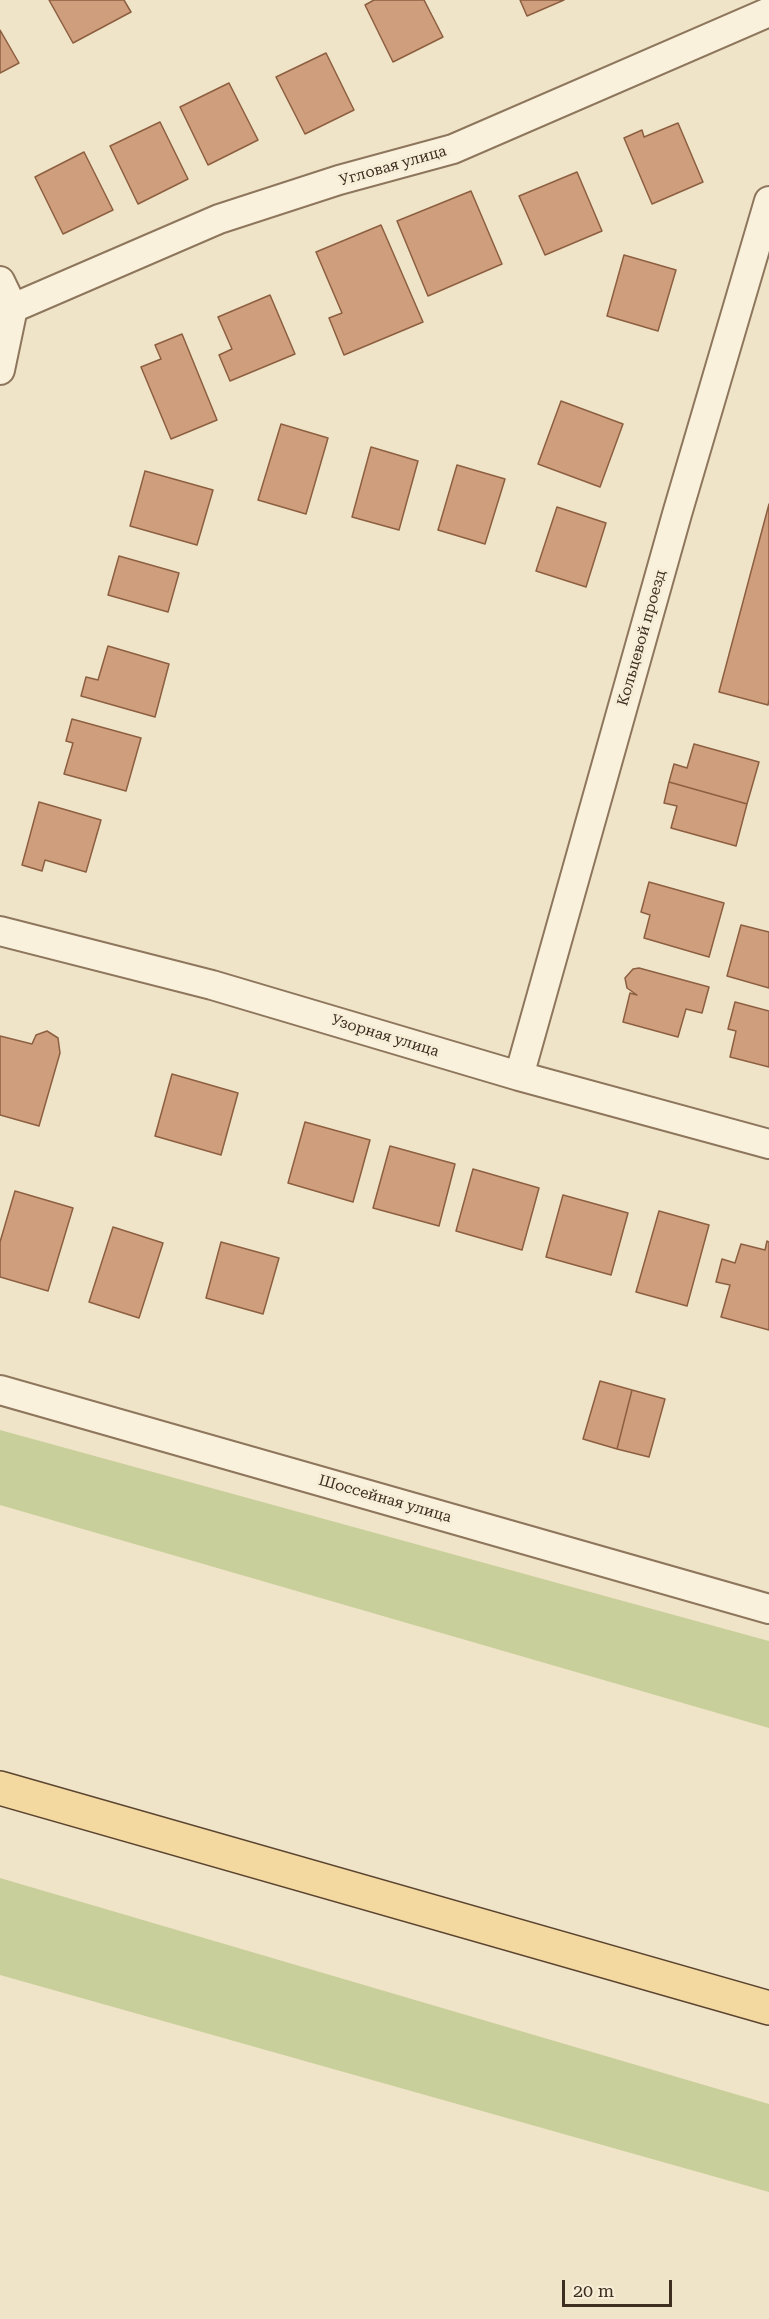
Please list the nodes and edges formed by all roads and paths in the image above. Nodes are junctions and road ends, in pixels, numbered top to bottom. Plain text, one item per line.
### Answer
1 (769, 12) edge
2 (769, 201) edge
3 (0, 281) edge
4 (13, 308) junction
5 (0, 370) edge
6 (0, 931) edge
7 (519, 1076) junction
8 (769, 1144) edge
9 (0, 1390) edge
10 (769, 1609) edge
11 (0, 1788) edge
12 (769, 2008) edge

1 - 4 street, Угловая улица
2 - 7 street, Кольцевой проезд
3 - 4 street
4 - 5 street
6 - 7 street, Узорная улица
7 - 8 street, Узорная улица
9 - 10 street, Шоссейная улица
11 - 12 main road

